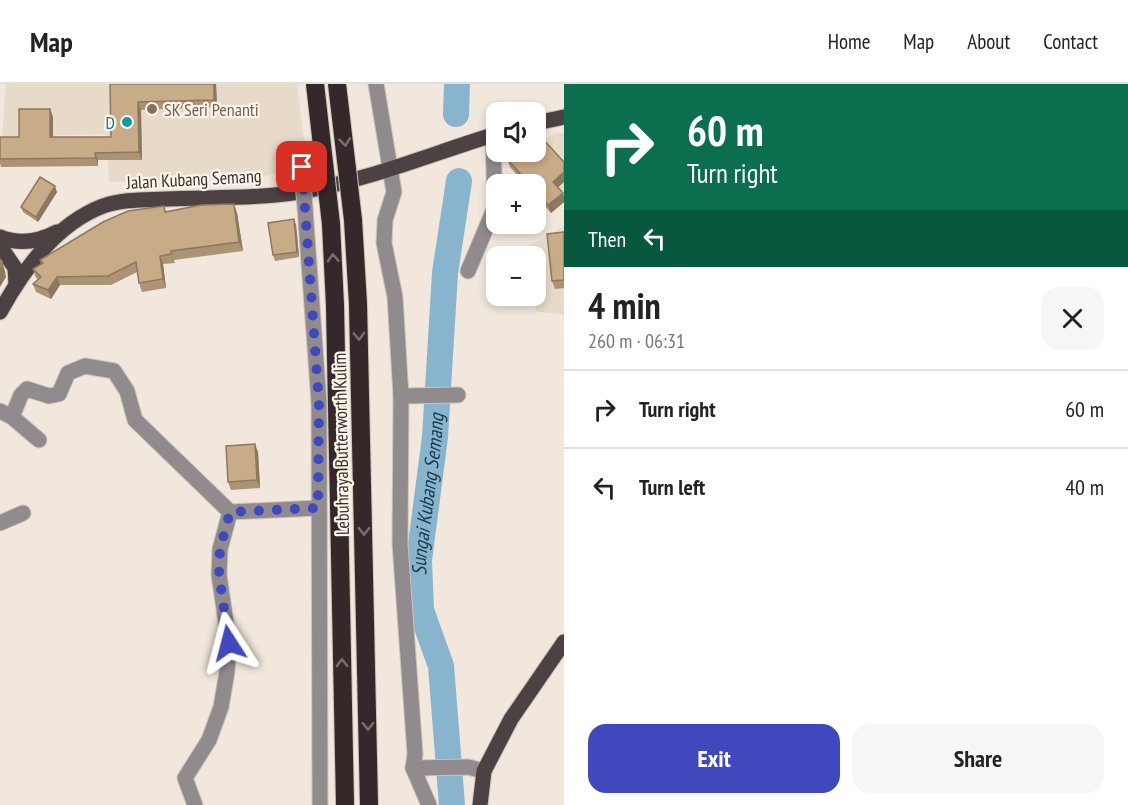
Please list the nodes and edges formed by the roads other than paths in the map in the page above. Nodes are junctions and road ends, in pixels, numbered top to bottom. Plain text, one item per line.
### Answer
1 (315, 84) edge
2 (337, 84) edge
3 (376, 84) edge
4 (564, 117) edge
5 (546, 121) edge
6 (486, 138) edge
7 (492, 162) edge
8 (302, 167) dead end
9 (395, 167) junction
10 (67, 227) junction
11 (0, 237) edge
12 (0, 246) edge
13 (468, 271) dead end
14 (16, 284) junction
15 (0, 312) edge
16 (454, 395) dead end
17 (401, 396) junction
18 (6, 414) edge
19 (39, 440) dead end
20 (318, 508) junction
21 (230, 512) junction
22 (23, 513) dead end
23 (0, 523) edge
24 (564, 642) edge
25 (418, 767) junction
26 (484, 771) junction
27 (195, 805) edge
28 (320, 805) edge
29 (345, 805) edge
30 (369, 805) edge
31 (429, 805) edge
32 (480, 805) edge

29 -> 1 highway, Lebuhraya Butterworth Kulim, bridge
2 -> 30 highway, Lebuhraya Butterworth Kulim, bridge
3 - 9 street
4 - 5 main road
6 - 9 main road, Jalan Kubang Semang
7 - 13 street
8 - 20 street, bridge
9 - 10 main road, Jalan Kubang Semang
9 - 17 street
10 - 11 main road
10 - 14 main road, Jalan Kubang Semang
12 - 14 main road
14 - 15 main road, Jalan Kubang Semang
16 - 17 street
17 - 25 street
18 - 19 street
18 - 21 street
20 - 21 street
20 - 28 street
21 - 27 street
22 - 23 street
24 - 26 main road
25 - 26 street
25 - 31 street
26 - 32 main road

